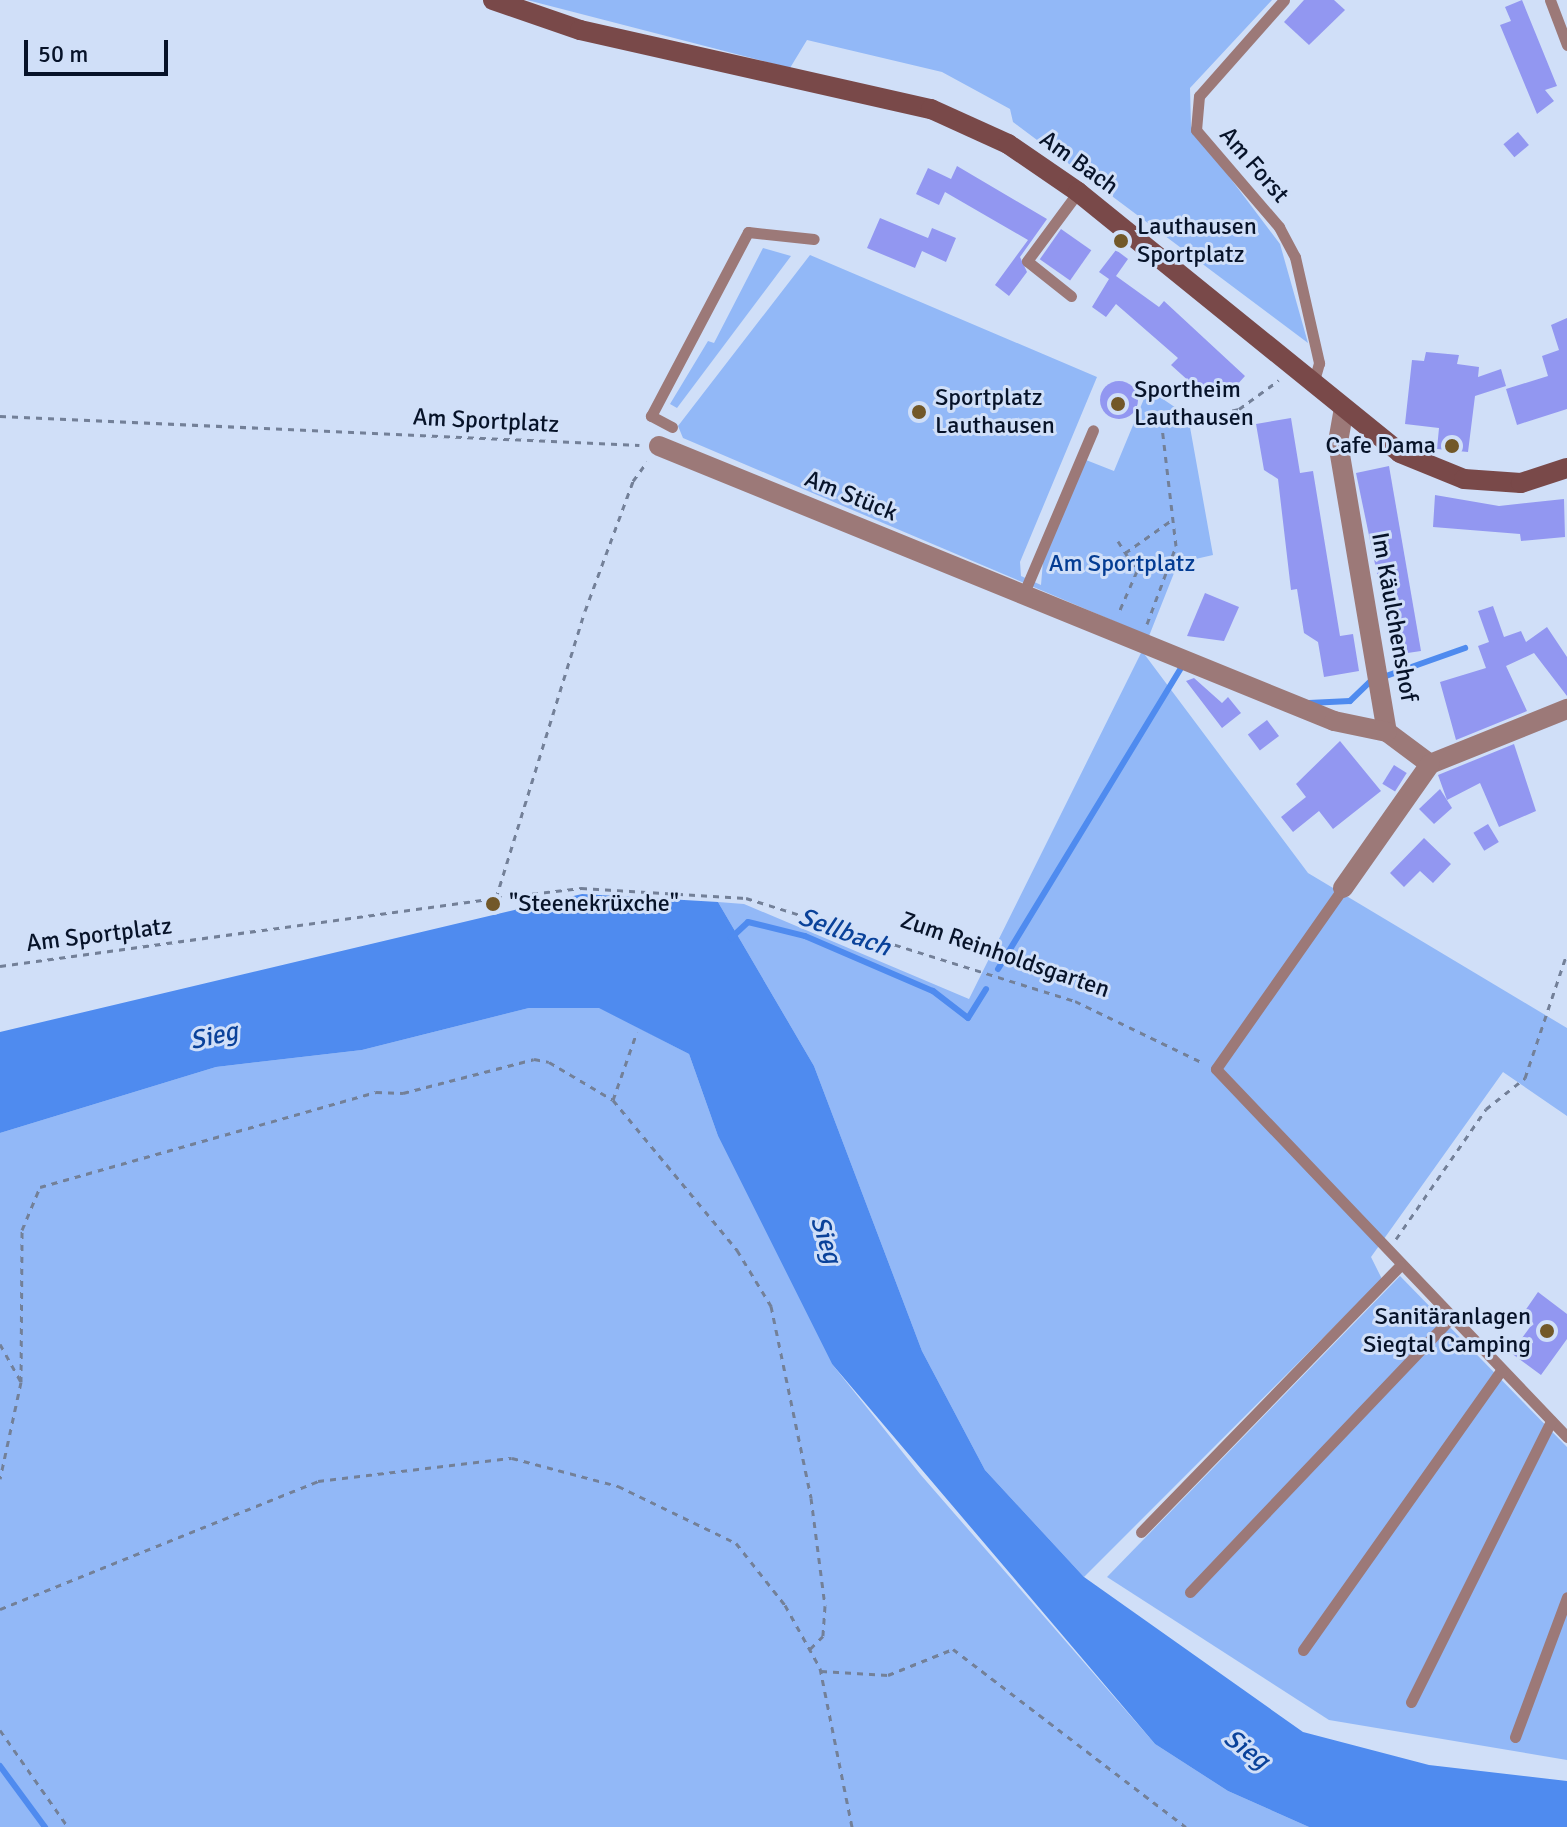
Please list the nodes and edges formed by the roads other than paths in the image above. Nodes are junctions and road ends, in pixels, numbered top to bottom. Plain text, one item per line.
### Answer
1 (493, 0) edge
2 (1284, 0) edge
3 (1550, 0) edge
4 (1567, 45) edge
5 (1078, 192) junction
6 (814, 239) dead end
7 (1071, 296) dead end
8 (1313, 384) junction
9 (1344, 408) junction
10 (672, 427) dead end
11 (1093, 430) dead end
12 (659, 446) road end
13 (1567, 468) edge
14 (1023, 595) junction
15 (1567, 709) edge
16 (1387, 732) junction
17 (1430, 764) junction
18 (1343, 888) joint
19 (1400, 1266) junction
20 (1451, 1318) junction
21 (1501, 1370) junction
22 (1551, 1421) junction
23 (1567, 1437) edge
24 (1141, 1532) dead end
25 (1190, 1592) dead end
26 (1567, 1597) edge
27 (1303, 1650) dead end
28 (1411, 1702) dead end
29 (1515, 1737) dead end

1 - 5 street, Am Bach
2 - 8 lane, Am Forst
3 - 4 lane
5 - 7 lane
5 - 8 street, Am Bach
6 - 10 lane
8 - 9 street, Am Bach
9 - 13 street, Am Bach
9 - 16 street, Im Käulchenshof
11 - 14 lane
12 - 14 street, Am Stück
14 - 16 street, Am Stück
15 - 17 street
16 - 17 street, Im Käulchenshof
17 - 18 street
18 - 19 lane
19 - 20 lane
19 - 24 lane
20 - 21 lane
20 - 25 lane
21 - 22 lane
21 - 27 lane
22 - 23 lane
22 - 28 lane
26 - 29 lane

